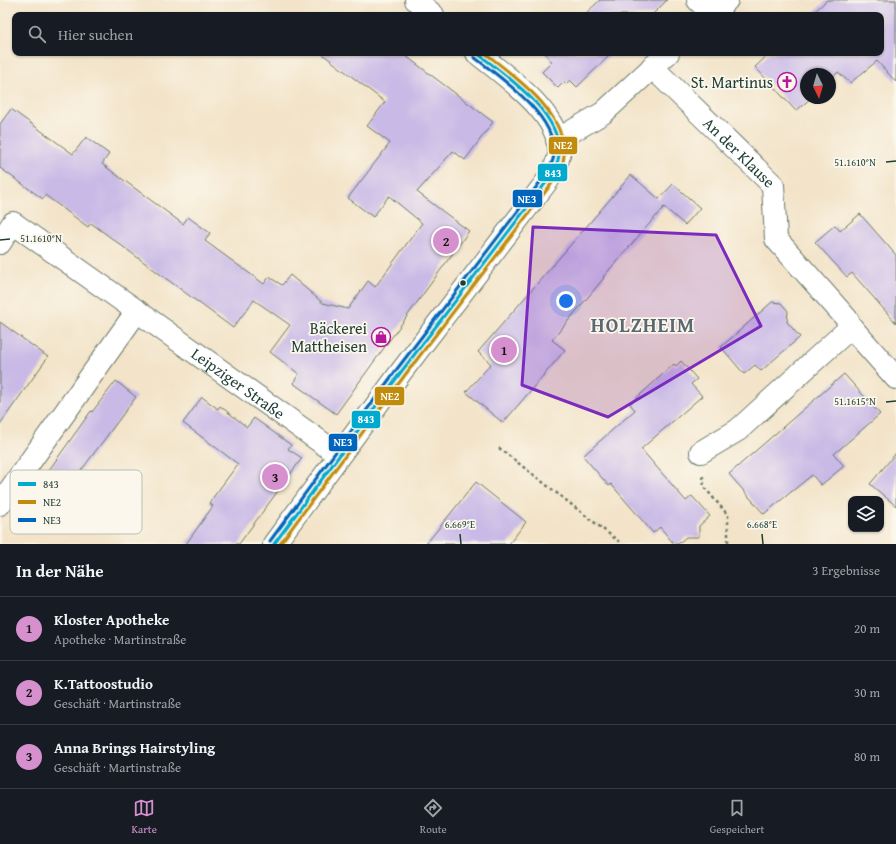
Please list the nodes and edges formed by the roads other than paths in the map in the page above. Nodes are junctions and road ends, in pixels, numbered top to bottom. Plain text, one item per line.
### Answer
1 (416, 0) edge
2 (430, 12) edge
3 (481, 56) edge
4 (660, 60) edge
5 (557, 140) junction
6 (0, 243) edge
7 (137, 311) junction
8 (851, 327) junction
9 (896, 378) edge
10 (700, 452) road end
11 (339, 455) junction
12 (24, 470) edge
13 (10, 490) edge
14 (0, 504) edge
15 (274, 544) edge

1 - 2 street
3 - 5 street
4 - 5 street
4 - 8 street, An der Klause
5 - 11 street
6 - 7 street, Leipziger Straße
7 - 11 street, Leipziger Straße
7 - 12 street
8 - 9 street, An der Klause
8 - 10 street
11 - 15 street
13 - 14 street

